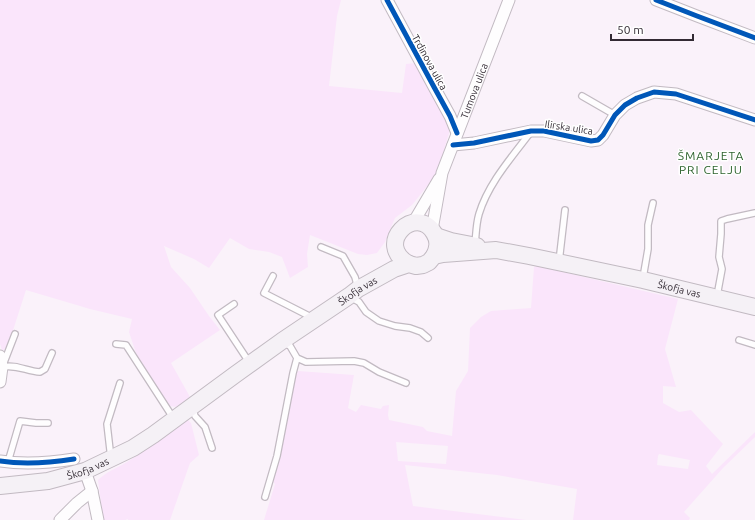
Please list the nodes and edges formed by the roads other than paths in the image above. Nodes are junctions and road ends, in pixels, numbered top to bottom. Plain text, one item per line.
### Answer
1 (386, 0) edge
2 (509, 0) edge
3 (656, 0) edge
4 (755, 38) edge
5 (582, 96) dead end
6 (615, 115) junction
7 (755, 120) edge
8 (531, 131) junction
9 (457, 133) junction
10 (453, 145) junction
11 (442, 173) junction
12 (653, 203) dead end
13 (565, 210) dead end
14 (755, 213) edge
15 (413, 223) junction
16 (434, 233) junction
17 (475, 246) junction
18 (322, 247) dead end
19 (395, 249) junction
20 (496, 250) junction
21 (434, 256) junction
22 (559, 262) junction
23 (409, 264) junction
24 (273, 276) dead end
25 (643, 280) junction
26 (354, 292) junction
27 (717, 298) junction
28 (234, 304) dead end
29 (755, 307) edge
30 (315, 319) junction
31 (15, 334) dead end
32 (428, 338) dead end
33 (739, 340) dead end
34 (282, 341) junction
35 (116, 344) dead end
36 (755, 345) edge
37 (52, 353) dead end
38 (297, 358) junction
39 (1, 362) edge
40 (250, 364) junction
41 (0, 382) edge
42 (120, 382) dead end
43 (406, 383) dead end
44 (192, 407) junction
45 (175, 420) junction
46 (48, 423) dead end
47 (212, 448) dead end
48 (112, 458) junction
49 (74, 459) dead end
50 (4, 462) edge
51 (85, 471) junction
52 (0, 486) edge
53 (92, 491) junction
54 (265, 497) dead end
55 (60, 520) edge
56 (98, 520) edge

1 - 9 street, Trdinova ulica
2 - 9 street, Tumova ulica
3 - 4 street
5 - 6 lane
6 - 7 street, Ilirska ulica
6 - 8 street, Ilirska ulica
8 - 10 street, Ilirska ulica
8 - 17 lane
9 - 10 street, Tumova ulica
10 - 11 street, Tumova ulica
11 - 15 street
11 - 16 street, Tumova ulica
12 - 25 lane
13 - 22 lane
14 - 27 lane
15 - 16 main road
15 - 19 main road
16 - 17 main road
16 - 21 main road
17 - 20 main road
18 - 26 lane
19 - 23 main road
19 - 26 main road
20 - 21 main road, Škofja vas
20 - 22 main road, Škofja vas
21 - 23 main road, Škofja vas
22 - 25 main road, Škofja vas
23 - 26 main road, Škofja vas
24 - 30 lane
25 - 27 main road, Škofja vas
26 - 30 main road, Škofja vas
26 - 32 lane
27 - 29 main road, Škofja vas
28 - 40 lane
30 - 34 main road, Škofja vas
31 - 39 lane
33 - 36 lane
34 - 38 lane
34 - 40 main road, Škofja vas
35 - 45 lane
37 - 39 lane
38 - 43 lane
38 - 54 lane
39 - 41 street
40 - 44 main road, Škofja vas
42 - 48 lane
44 - 45 main road, Škofja vas
44 - 47 lane
45 - 48 main road, Škofja vas
46 - 50 lane
48 - 51 main road, Škofja vas
49 - 50 street
51 - 52 main road, Škofja vas
51 - 53 street
53 - 55 street
53 - 56 street

